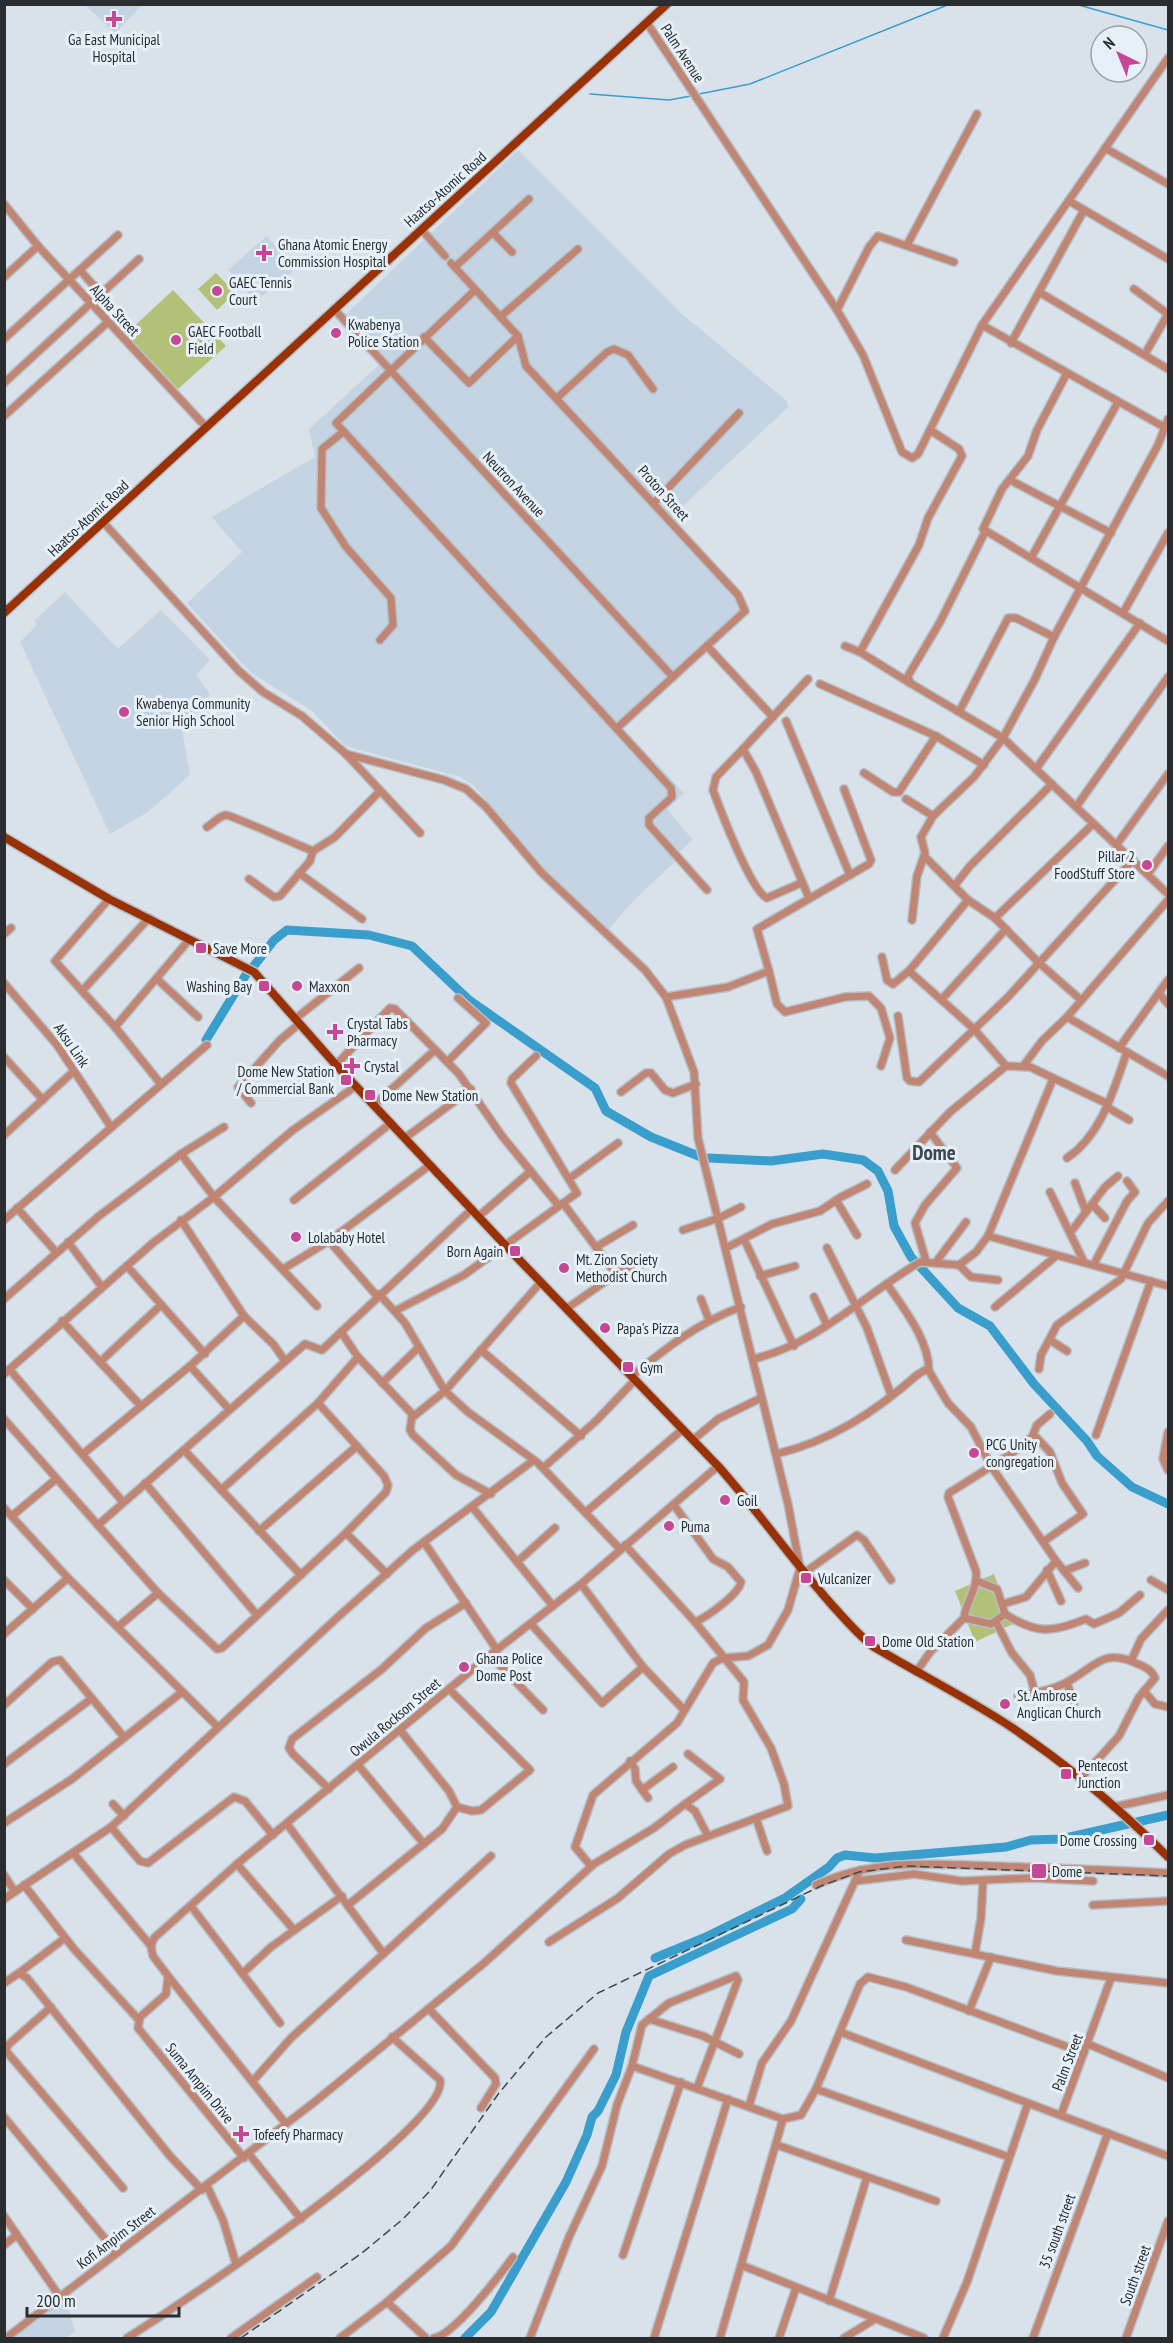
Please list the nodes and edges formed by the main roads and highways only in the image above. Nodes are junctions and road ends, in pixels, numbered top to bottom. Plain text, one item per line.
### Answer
1 (667, 4) edge
2 (4, 614) edge
3 (4, 837) edge
4 (1168, 1857) edge

1 - 2 main road, Haatso-Atomic Road
3 - 4 main road

